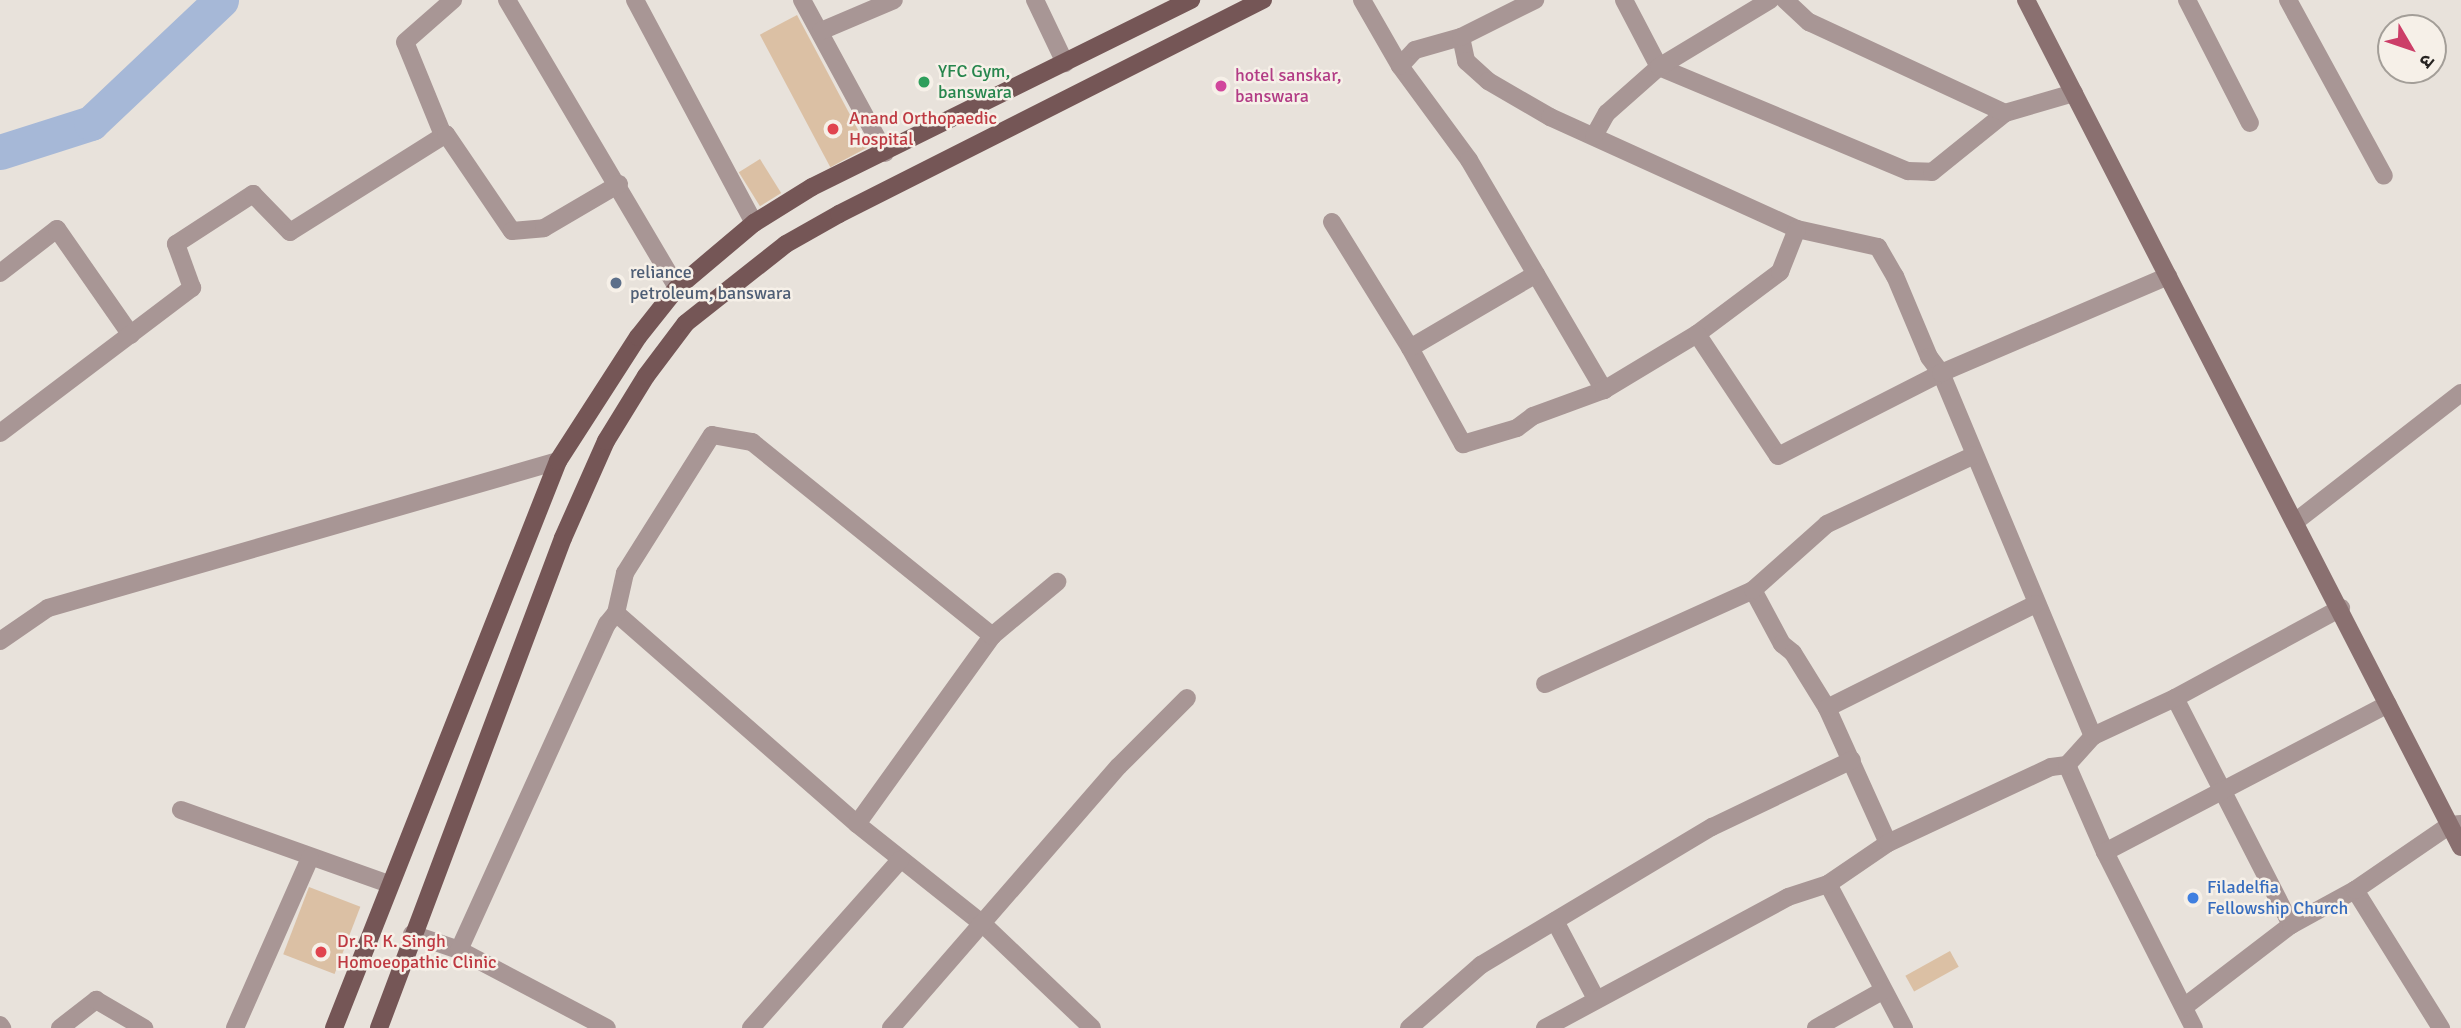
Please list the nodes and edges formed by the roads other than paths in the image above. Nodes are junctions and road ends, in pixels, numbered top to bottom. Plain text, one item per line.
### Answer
1 (453, 0) edge
2 (507, 0) edge
3 (635, 0) edge
4 (802, 0) edge
5 (894, 0) edge
6 (1035, 0) edge
7 (1191, 0) edge
8 (1263, 0) edge
9 (1362, 0) edge
10 (1535, 0) edge
11 (1623, 0) edge
12 (1770, 0) edge
13 (1785, 0) edge
14 (2187, 0) edge
15 (2288, 0) edge
16 (2032, 2) edge
17 (821, 32) junction
18 (1461, 37) junction
19 (1065, 63) junction
20 (1400, 66) junction
21 (1659, 67) junction
22 (2074, 93) junction
23 (2005, 113) junction
24 (2250, 123) dead end
25 (443, 135) junction
26 (1594, 136) junction
27 (885, 153) junction
28 (2384, 176) dead end
29 (619, 184) junction
30 (1332, 222) dead end
31 (754, 223) junction
32 (1797, 229) junction
33 (0, 273) edge
34 (1536, 274) junction
35 (2168, 276) junction
36 (677, 288) junction
37 (1697, 334) junction
38 (131, 335) junction
39 (1410, 348) junction
40 (1941, 373) junction
41 (1604, 390) junction
42 (2461, 393) edge
43 (0, 433) edge
44 (1974, 454) junction
45 (558, 461) junction
46 (2295, 522) junction
47 (1057, 582) dead end
48 (1753, 590) junction
49 (2036, 604) junction
50 (2341, 609) junction
51 (616, 613) junction
52 (992, 636) junction
53 (0, 641) edge
54 (1545, 684) dead end
55 (1187, 698) dead end
56 (2175, 698) junction
57 (2388, 704) junction
58 (1827, 708) junction
59 (2093, 736) junction
60 (1852, 760) junction
61 (2067, 765) junction
62 (2220, 791) junction
63 (181, 810) dead end
64 (857, 824) junction
65 (2455, 824) edge
66 (1888, 843) junction
67 (2461, 847) edge
68 (2105, 852) junction
69 (310, 858) junction
70 (900, 860) junction
71 (389, 884) junction
72 (1828, 884) junction
73 (2355, 890) junction
74 (1555, 921) junction
75 (2291, 925) junction
76 (984, 926) junction
77 (412, 934) junction
78 (459, 950) junction
79 (1882, 991) junction
80 (1595, 998) junction
81 (2184, 1007) junction
82 (60, 1028) edge
83 (144, 1028) edge
84 (235, 1028) edge
85 (334, 1028) edge
86 (379, 1028) edge
87 (607, 1028) edge
88 (751, 1028) edge
89 (891, 1028) edge
90 (1092, 1028) edge
91 (1409, 1028) edge
92 (1545, 1028) edge
93 (1816, 1028) edge
94 (1904, 1028) edge
95 (2194, 1028) edge
96 (2441, 1028) edge

1 - 25 street
2 - 29 street
3 - 31 street
4 - 17 street
5 - 17 street
6 - 19 street
7 - 19 main road
8 - 77 main road
9 - 20 street
10 - 18 street
11 - 21 street
12 - 21 street
13 - 23 street
14 - 24 street
15 - 28 street
16 - 22 main road
17 - 27 street
18 - 20 street
18 - 26 street
19 - 27 main road
20 - 34 street
21 - 23 street
21 - 26 street
22 - 23 street
22 - 35 main road
25 - 29 street
25 - 38 street
26 - 32 street
27 - 31 main road
29 - 36 street
30 - 39 street
31 - 36 main road
32 - 37 street
32 - 40 street
33 - 38 street
34 - 39 street
34 - 41 street
35 - 40 street
35 - 46 main road
36 - 45 main road
37 - 40 street
37 - 41 street
38 - 43 street
39 - 41 street
40 - 44 street
42 - 46 street
44 - 48 street
44 - 49 street
45 - 53 street
45 - 71 main road
46 - 50 main road
47 - 52 street
48 - 54 street
48 - 58 street
49 - 58 street
49 - 59 street
50 - 56 street
50 - 57 main road
51 - 52 street
51 - 64 street
51 - 78 street
52 - 64 street
55 - 76 street
56 - 59 street
56 - 62 street
57 - 62 street
57 - 65 main road
58 - 60 street
59 - 61 street
60 - 66 street
60 - 74 street
61 - 66 street
61 - 68 street
62 - 68 street
62 - 75 street
63 - 69 street
64 - 70 street
65 - 67 main road
65 - 73 street
66 - 72 street
68 - 81 street
69 - 71 street
69 - 84 street
70 - 76 street
70 - 88 street
71 - 85 main road
72 - 79 street
72 - 80 street
73 - 75 street
73 - 96 street
74 - 80 street
74 - 91 street
75 - 81 street
76 - 89 street
76 - 90 street
77 - 78 street
77 - 86 main road
78 - 87 street
79 - 93 street
79 - 94 street
80 - 92 street
81 - 95 street
82 - 83 street

